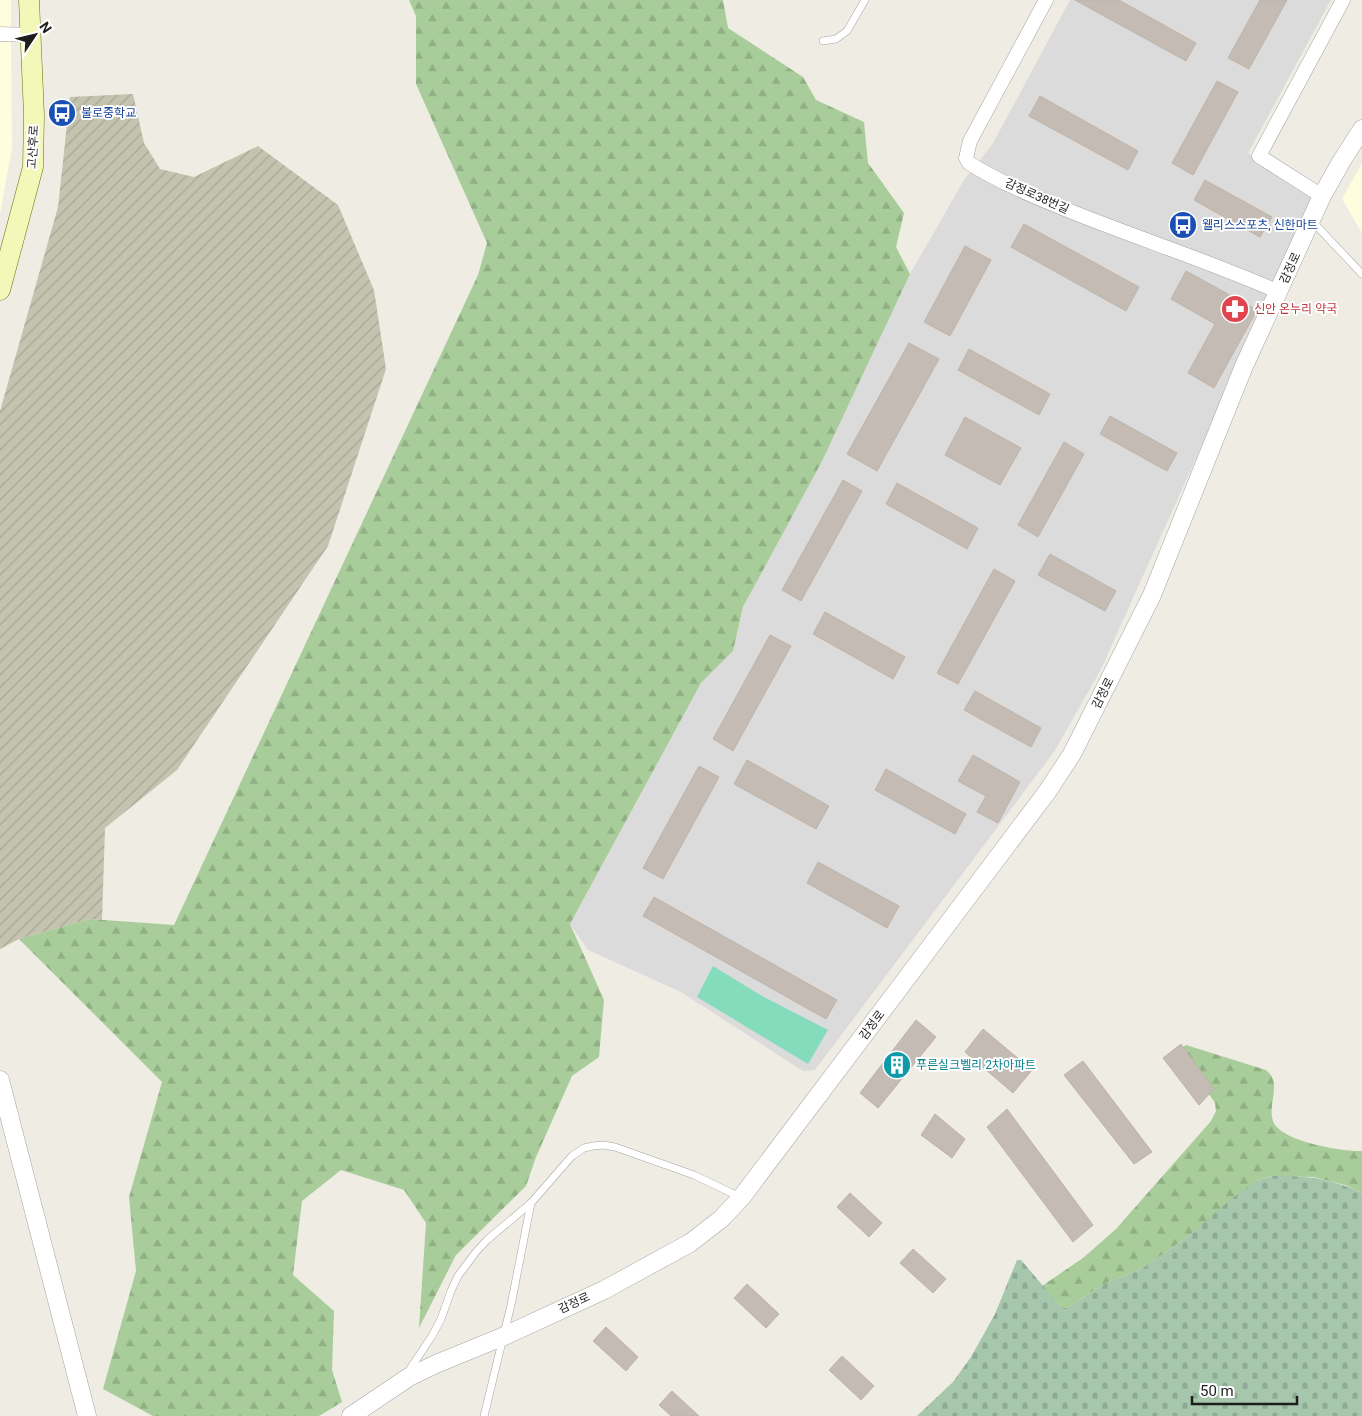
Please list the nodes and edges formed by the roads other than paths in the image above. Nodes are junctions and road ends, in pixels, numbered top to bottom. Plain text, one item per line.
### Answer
1 (29, 0) edge
2 (865, 0) edge
3 (1046, 0) edge
4 (1343, 0) edge
5 (0, 34) edge
6 (30, 34) junction
7 (823, 41) dead end
8 (1362, 129) edge
9 (1322, 196) junction
10 (1311, 221) junction
11 (1362, 274) edge
12 (0, 290) edge
13 (1278, 292) junction
14 (0, 1080) edge
15 (741, 1198) junction
16 (531, 1203) junction
17 (502, 1337) junction
18 (391, 1388) junction
19 (88, 1416) edge
20 (351, 1416) edge
21 (484, 1416) edge

1 - 6 main road, 고산후로
2 - 7 lane
3 - 13 street, 감정로38번길
4 - 9 street
5 - 6 street
6 - 12 main road, 고산후로
8 - 9 street, 감정로
9 - 10 street, 감정로
10 - 11 lane
10 - 13 street, 감정로
13 - 15 street, 감정로
14 - 19 street
15 - 16 lane, 감정로
15 - 17 street, 감정로
16 - 17 lane
16 - 18 lane, 감정로
17 - 18 street, 감정로
17 - 21 lane
18 - 20 street, 감정로

